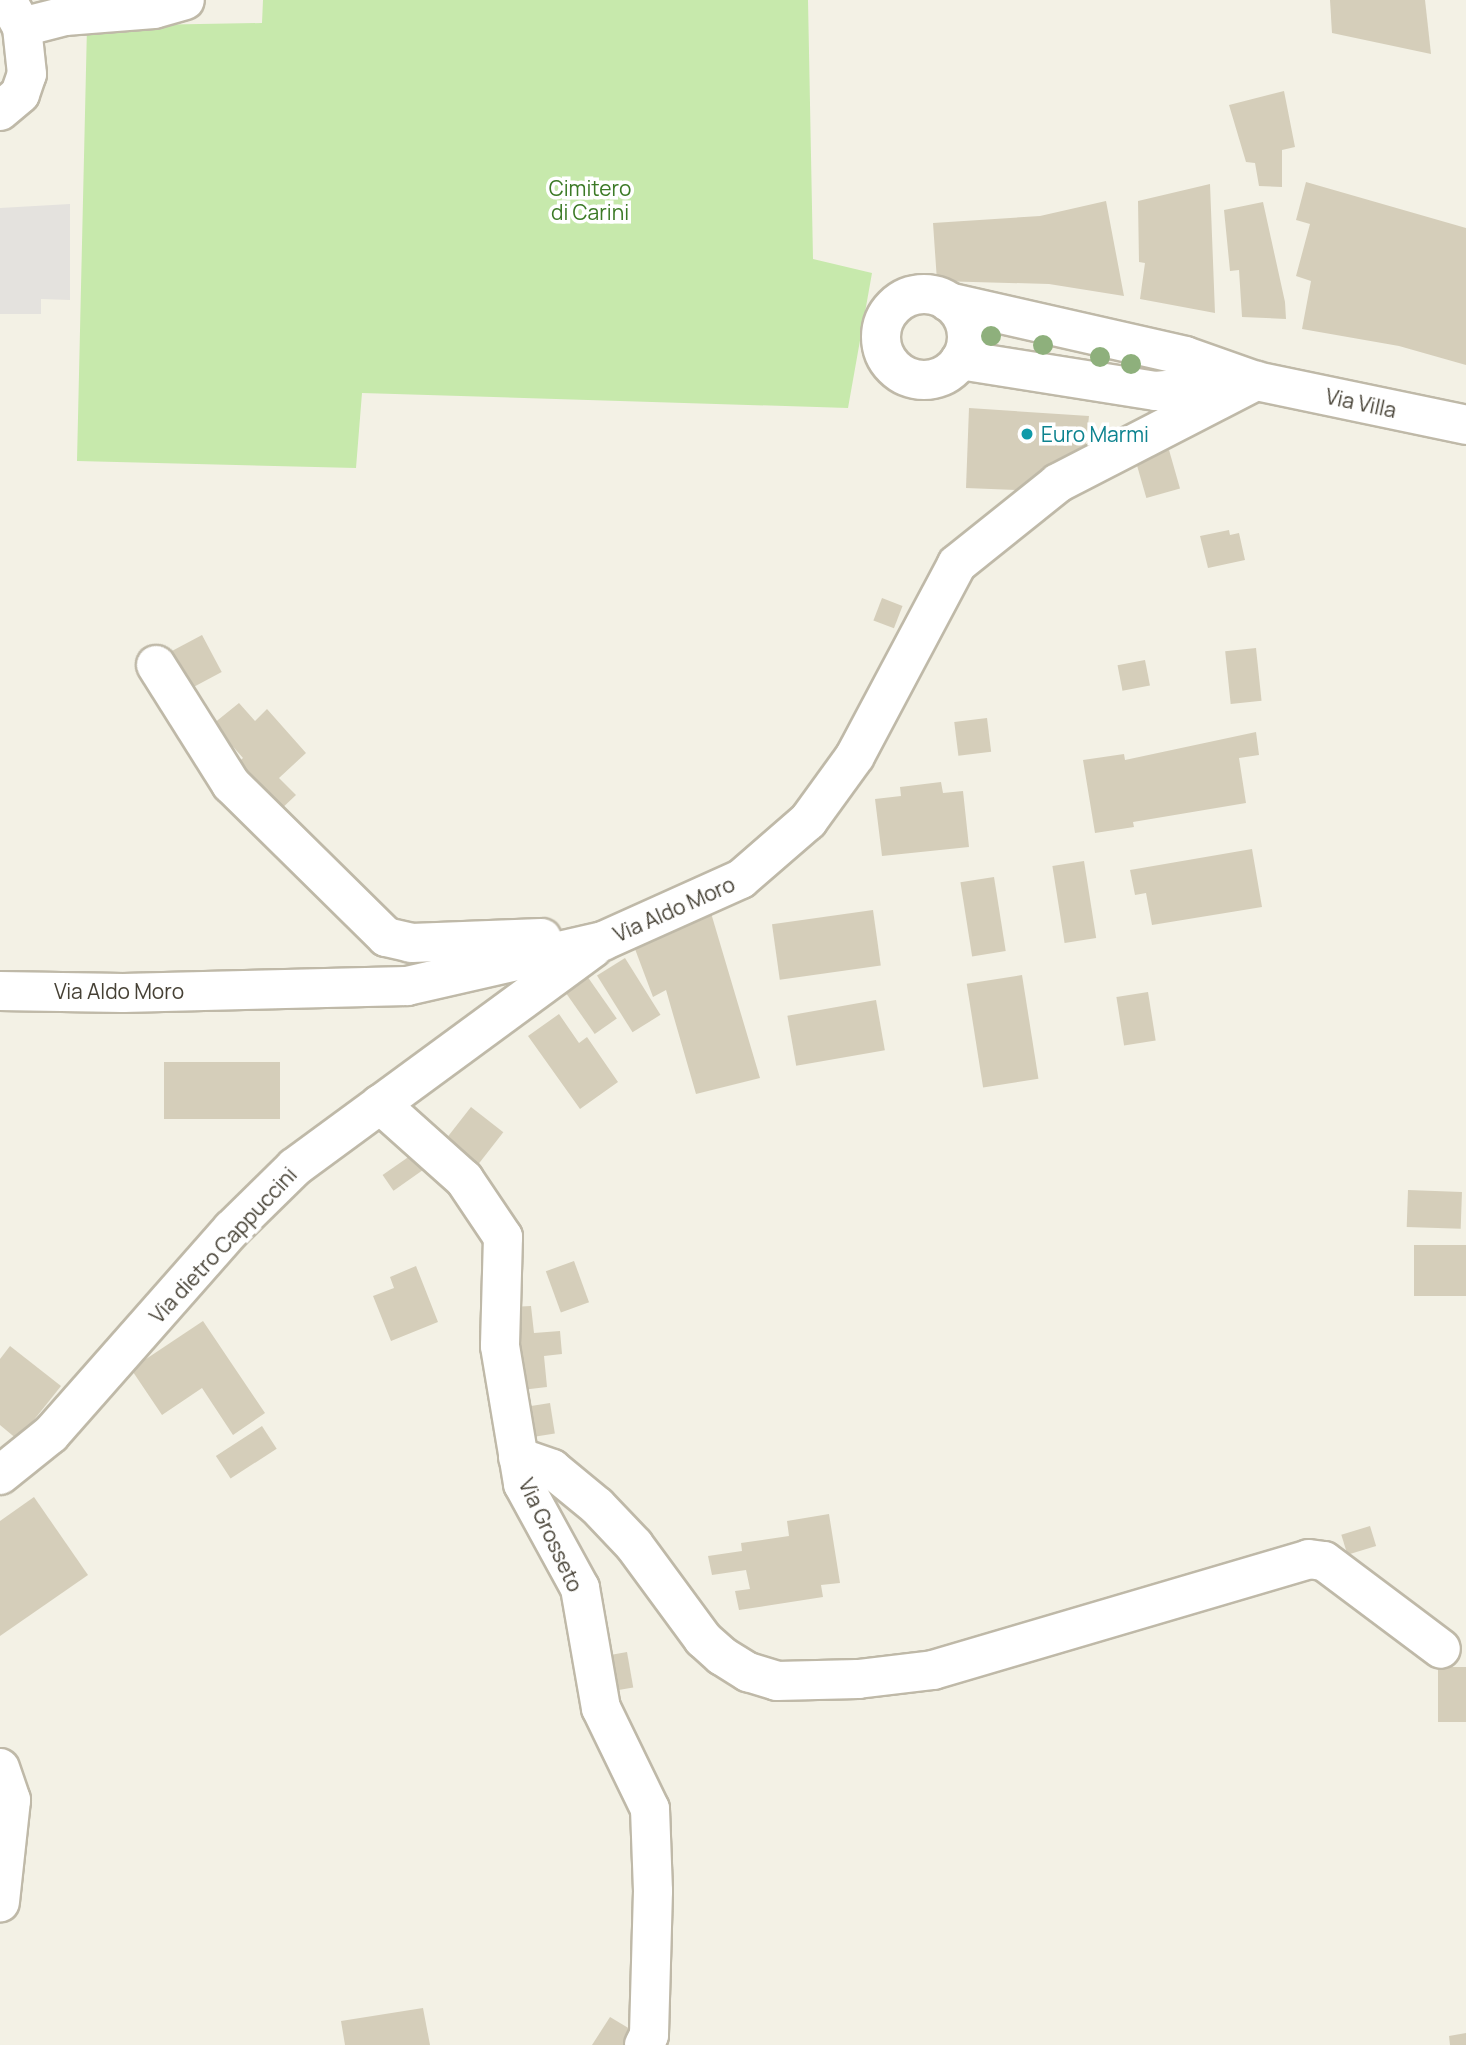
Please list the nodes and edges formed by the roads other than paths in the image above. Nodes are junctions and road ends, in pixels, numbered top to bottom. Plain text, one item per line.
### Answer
1 (185, 0) edge
2 (14, 13) edge
3 (0, 111) edge
4 (948, 302) junction
5 (960, 360) junction
6 (1256, 381) junction
7 (1466, 425) edge
8 (156, 665) dead end
9 (603, 940) junction
10 (0, 991) edge
11 (380, 1104) junction
12 (518, 1457) junction
13 (0, 1475) edge
14 (1441, 1649) dead end
15 (0, 1768) edge
16 (0, 1902) edge
17 (644, 2045) edge

1 - 2 street
2 - 3 street
4 - 5 street
4 - 5 street
4 - 6 street
5 - 6 street
6 - 7 street, Via Villa
6 - 9 street, Via Aldo Moro
8 - 9 street
9 - 10 street, Via Aldo Moro
9 - 11 street, Via dietro Cappuccini
11 - 12 street, Via Grosseto
11 - 13 street, Via dietro Cappuccini
12 - 14 street
12 - 17 street, Via Grosseto
15 - 16 street

